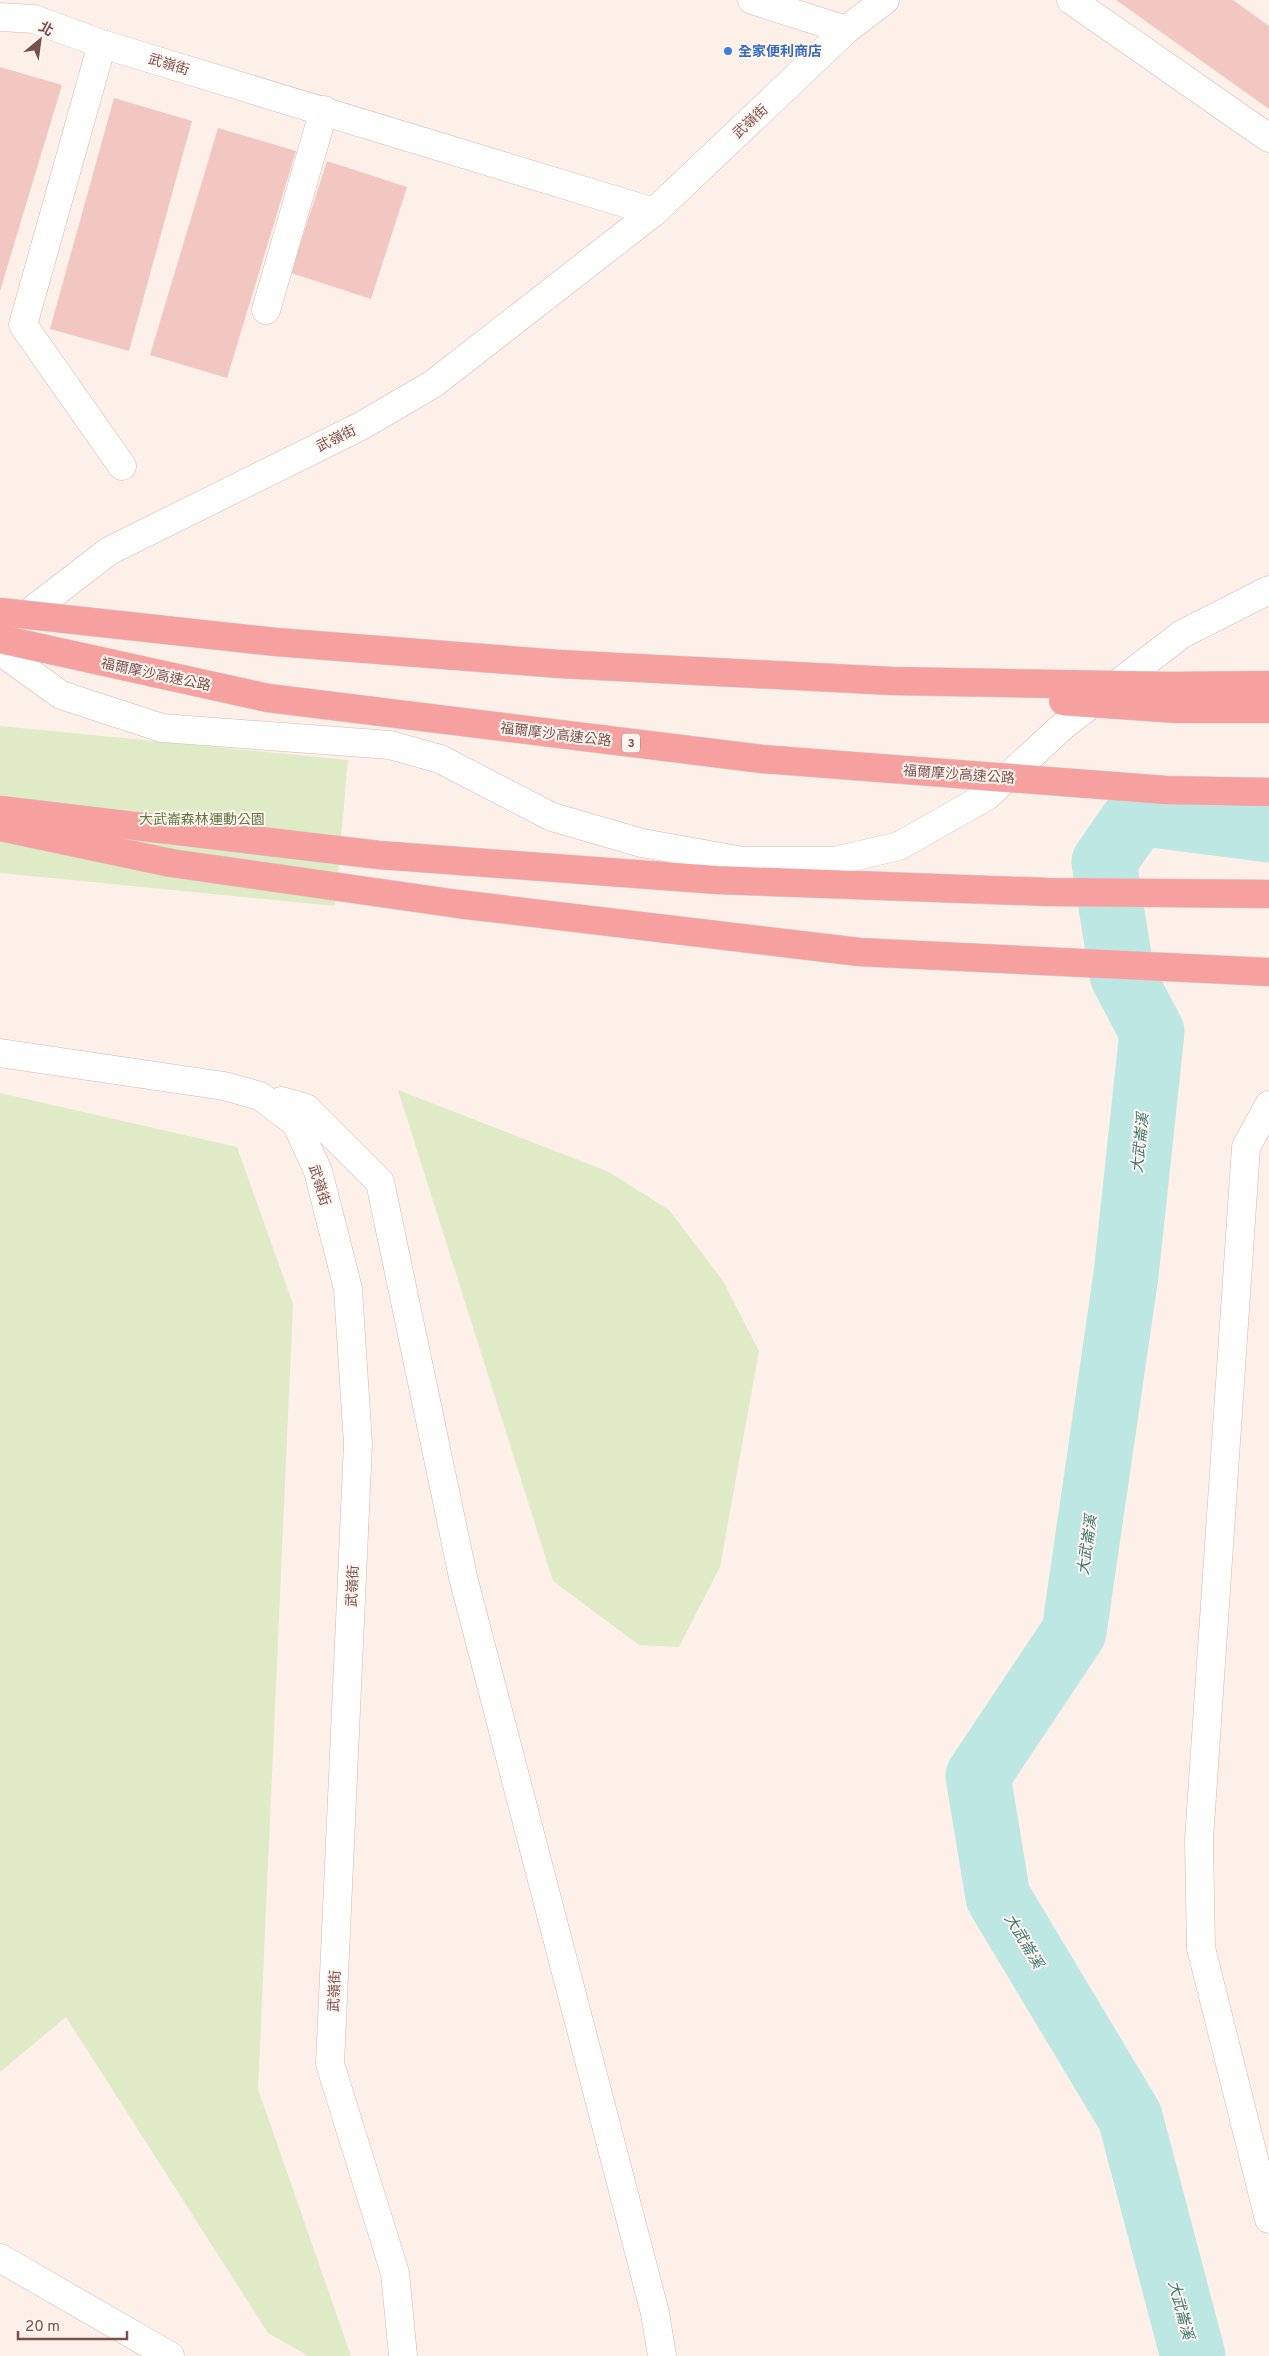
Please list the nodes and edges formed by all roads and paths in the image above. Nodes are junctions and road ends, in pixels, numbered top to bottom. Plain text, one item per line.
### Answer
1 (886, 0) edge
2 (1072, 0) edge
3 (763, 2) edge
4 (35, 9) edge
5 (0, 17) edge
6 (846, 30) junction
7 (102, 44) junction
8 (324, 110) junction
9 (1269, 138) edge
10 (654, 212) junction
11 (266, 310) dead end
12 (122, 466) dead end
13 (1269, 590) edge
14 (0, 612) edge
15 (0, 637) edge
16 (0, 651) edge
17 (663, 669) junction
18 (1269, 685) edge
19 (1269, 709) edge
20 (1269, 792) edge
21 (0, 810) edge
22 (0, 827) edge
23 (1269, 894) edge
24 (1269, 972) edge
25 (0, 1053) edge
26 (260, 1096) junction
27 (1269, 1104) edge
28 (1269, 2219) edge
29 (0, 2258) edge
30 (170, 2356) edge
31 (403, 2356) edge
32 (662, 2356) edge

1 - 6 street, 武嶺街
2 - 9 street
3 - 6 street
4 - 5 street, 武嶺街
4 - 7 street, 武嶺街
6 - 10 street, 武嶺街
7 - 8 street, 武嶺街
7 - 12 street
8 - 10 street, 武嶺街
8 - 11 street
10 - 15 street, 武嶺街
13 - 16 street
14 - 17 highway, bridge
15 - 20 highway, 福爾摩沙高速公路 / 3, bridge
17 - 18 highway, bridge
17 - 19 highway, bridge
21 - 23 highway
22 - 24 highway
25 - 26 street, 武嶺街
26 - 31 street, 武嶺街
26 - 32 street
27 - 28 street
29 - 30 street

